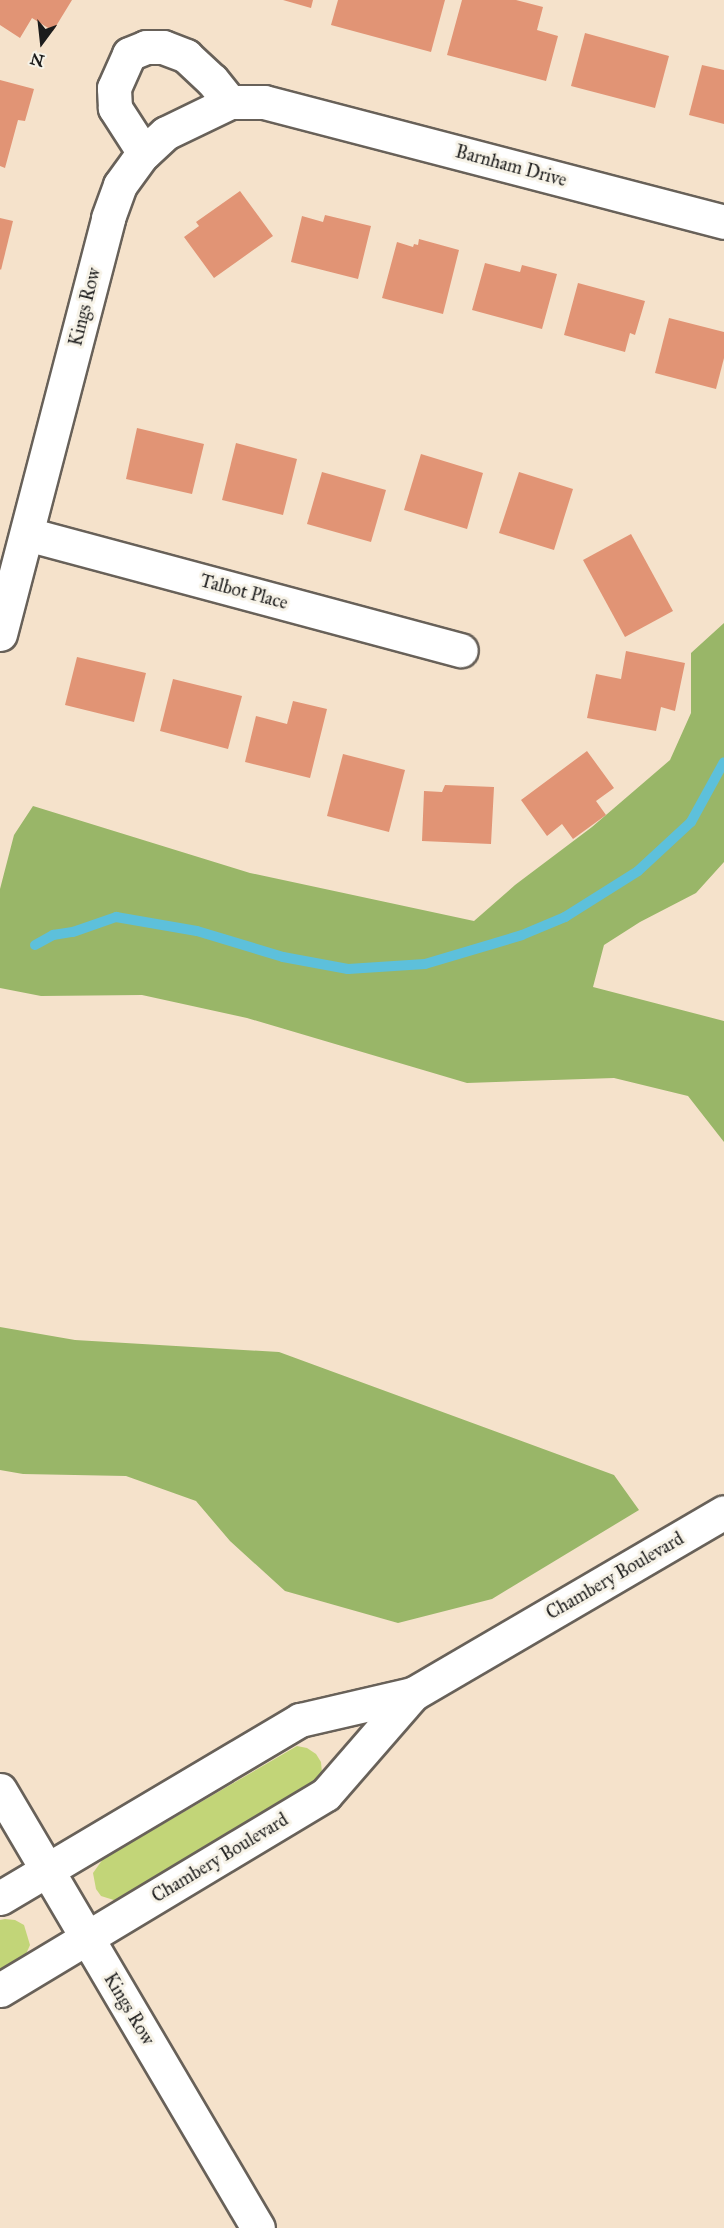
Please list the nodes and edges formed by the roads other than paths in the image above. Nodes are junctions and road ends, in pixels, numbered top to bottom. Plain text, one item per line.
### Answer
1 (230, 102) junction
2 (299, 110) joint
3 (144, 153) junction
4 (724, 222) edge
5 (27, 534) junction
6 (0, 634) edge
7 (461, 650) dead end
8 (724, 1512) edge
9 (413, 1694) junction
10 (0, 1790) edge
11 (47, 1870) junction
12 (0, 1898) edge
13 (87, 1939) junction
14 (0, 1990) edge
15 (258, 2228) edge

1 - 2 street, Kings Row
1 - 3 street, Kings Row
1 - 3 street
2 - 4 street, Barnham Drive
3 - 5 street, Kings Row
5 - 6 street, Kings Row
5 - 7 street, Talbot Place
8 - 9 street, Chambery Boulevard
9 - 11 street, Chambery Boulevard
9 - 13 street, Chambery Boulevard
10 - 11 street, Kings Row
11 - 12 street, Chambery Boulevard
11 - 13 street, Kings Row
13 - 14 street, Chambery Boulevard
13 - 15 street, Kings Row

